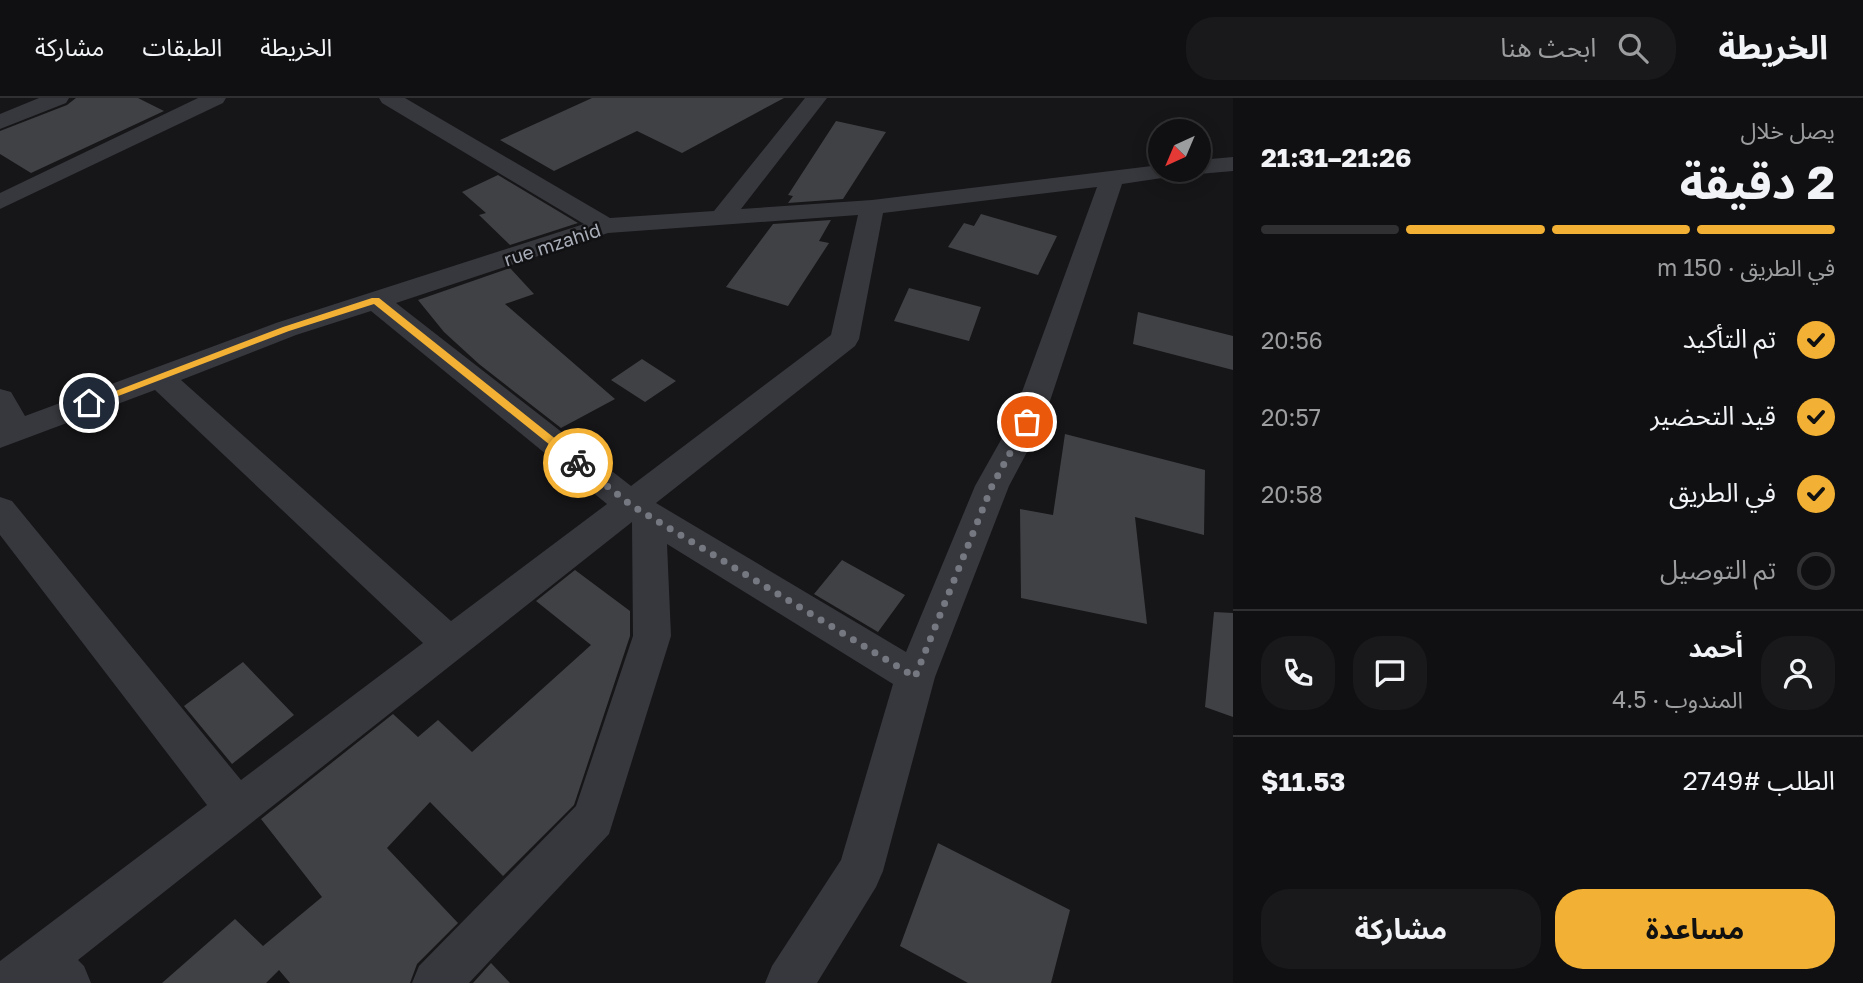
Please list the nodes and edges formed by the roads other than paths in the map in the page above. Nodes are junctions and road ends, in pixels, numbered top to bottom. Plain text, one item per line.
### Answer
1 (58, 98) edge
2 (215, 98) edge
3 (390, 98) edge
4 (816, 98) edge
5 (0, 122) edge
6 (1233, 164) edge
7 (1211, 166) edge
8 (1148, 173) edge
9 (1113, 176) junction
10 (0, 202) edge
11 (872, 207) junction
12 (721, 218) junction
13 (605, 226) junction
14 (375, 300) junction
15 (160, 377) junction
16 (0, 399) edge
17 (9, 433) edge
18 (0, 510) edge
19 (640, 510) junction
20 (450, 644) junction
21 (915, 677) junction
22 (237, 809) junction
23 (40, 975) edge
24 (436, 983) edge
25 (789, 983) edge

1 - 5 street
2 - 10 street
3 - 13 street
4 - 12 street
6 - 7 street
8 - 9 street, rue mzahid
9 - 11 street, rue mzahid
9 - 21 street
11 - 12 street, rue mzahid
11 - 19 street
12 - 13 street, rue mzahid
13 - 14 street, rue mzahid
14 - 15 street, rue mzahid
14 - 19 street
15 - 17 street, rue mzahid
15 - 20 street
16 - 17 street
18 - 22 street
19 - 20 street
19 - 21 street
19 - 24 street
20 - 22 street
21 - 25 street
22 - 23 street

